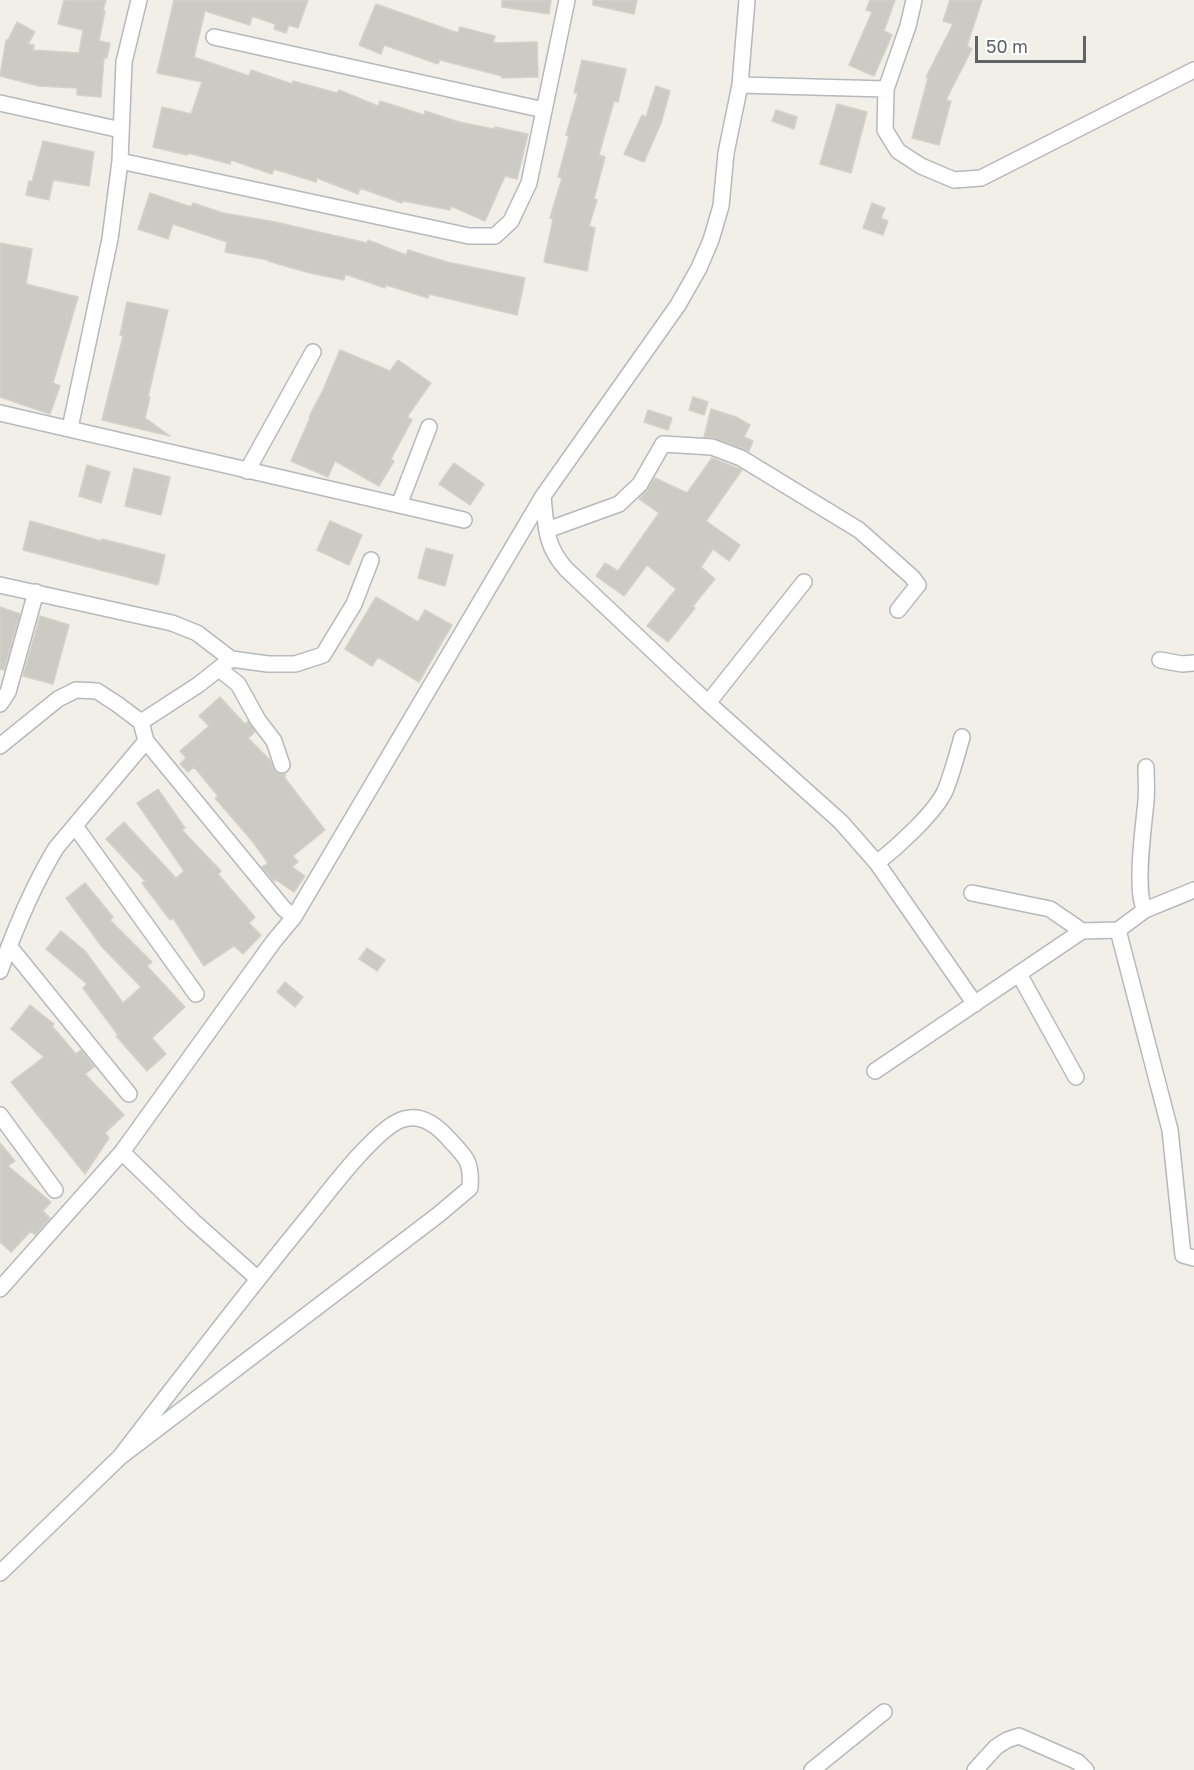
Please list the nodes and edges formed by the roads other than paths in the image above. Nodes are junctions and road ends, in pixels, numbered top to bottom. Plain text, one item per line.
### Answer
1 (139, 0) edge
2 (567, 0) edge
3 (747, 0) edge
4 (914, 0) edge
5 (214, 37) dead end
6 (1194, 70) edge
7 (740, 85) junction
8 (886, 89) junction
9 (0, 102) edge
10 (544, 110) junction
11 (121, 130) junction
12 (120, 161) junction
13 (313, 352) dead end
14 (0, 413) edge
15 (429, 427) dead end
16 (70, 428) junction
17 (247, 471) junction
18 (543, 496) junction
19 (399, 505) junction
20 (464, 520) dead end
21 (547, 530) junction
22 (371, 560) dead end
23 (804, 582) dead end
24 (0, 585) edge
25 (36, 592) junction
26 (898, 610) dead end
27 (231, 659) junction
28 (1160, 660) dead end
29 (1194, 663) edge
30 (219, 669) junction
31 (708, 703) junction
32 (0, 704) edge
33 (141, 722) junction
34 (962, 737) dead end
35 (146, 741) junction
36 (0, 746) edge
37 (282, 765) dead end
38 (1146, 767) dead end
39 (75, 826) junction
40 (877, 863) junction
41 (1194, 890) edge
42 (972, 893) dead end
43 (1145, 910) junction
44 (294, 917) junction
45 (1119, 930) junction
46 (1082, 931) junction
47 (9, 946) junction
48 (0, 971) edge
49 (1019, 974) junction
50 (196, 994) dead end
51 (975, 1004) junction
52 (875, 1071) dead end
53 (1076, 1077) dead end
54 (129, 1094) dead end
55 (0, 1115) edge
56 (122, 1152) junction
57 (55, 1190) dead end
58 (1194, 1258) edge
59 (258, 1279) junction
60 (0, 1288) edge
61 (120, 1457) junction
62 (0, 1573) edge
63 (884, 1712) dead end
64 (812, 1770) edge
65 (975, 1770) edge
66 (1086, 1770) edge

1 - 11 street
2 - 10 street
3 - 7 street
4 - 8 street
5 - 10 street
6 - 8 street
7 - 8 street
7 - 18 street
9 - 11 street
10 - 12 street
11 - 12 street
12 - 16 street
13 - 17 street
14 - 16 street
15 - 19 street
16 - 17 street
17 - 19 street
18 - 21 street
18 - 44 street
19 - 20 street
21 - 26 street
21 - 31 street
22 - 27 street
23 - 31 street
24 - 25 street
25 - 27 street
25 - 32 street
27 - 30 street
28 - 29 street
30 - 33 street
30 - 37 street
31 - 40 street
33 - 35 street
33 - 36 street
34 - 40 street
35 - 39 street
35 - 44 street
38 - 43 street
39 - 47 street
39 - 50 street
40 - 51 street
41 - 43 street
42 - 46 street
43 - 45 street
44 - 56 street
45 - 46 street
45 - 58 street
46 - 49 street
47 - 48 street
47 - 54 street
49 - 51 street
49 - 53 street
51 - 52 street
55 - 57 street
56 - 59 street
56 - 60 street
59 - 61 street
59 - 61 street
61 - 62 street
63 - 64 street
65 - 66 street

